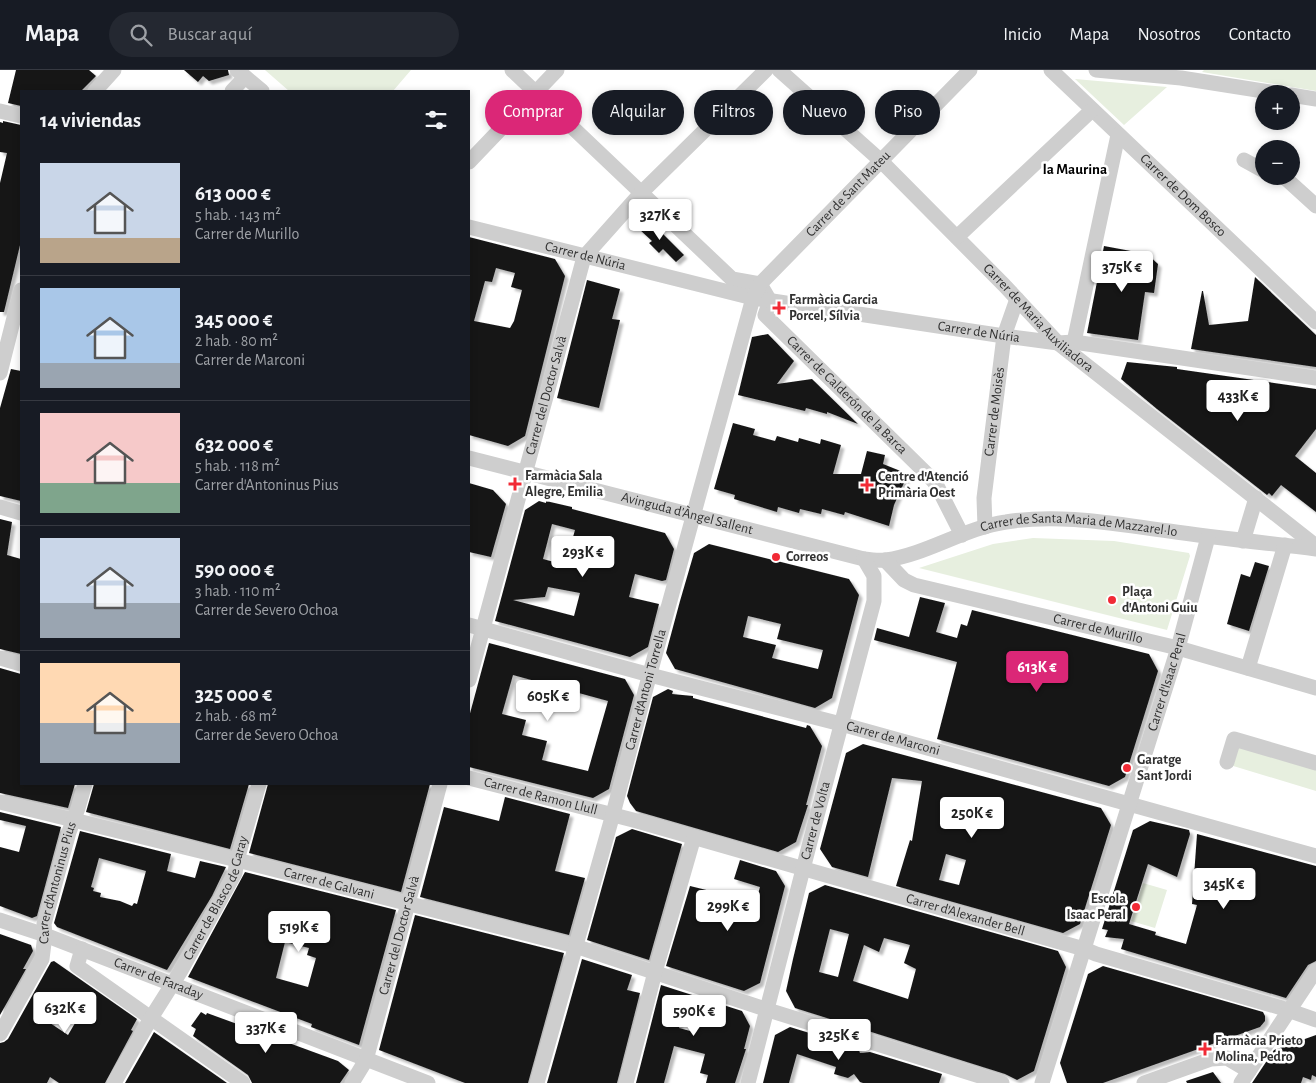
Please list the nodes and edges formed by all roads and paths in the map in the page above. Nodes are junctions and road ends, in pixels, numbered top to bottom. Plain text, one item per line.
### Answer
1 (114, 70) edge
2 (512, 70) edge
3 (557, 70) edge
4 (766, 70) edge
5 (779, 70) edge
6 (970, 70) edge
7 (1051, 70) edge
8 (1096, 70) edge
9 (241, 73) edge
10 (1184, 74) edge
11 (1255, 88) edge
12 (95, 90) edge
13 (232, 90) edge
14 (261, 90) edge
15 (533, 90) edge
16 (539, 90) edge
17 (1300, 96) edge
18 (1316, 99) edge
19 (1092, 110) junction
20 (0, 111) edge
21 (20, 116) edge
22 (495, 135) edge
23 (581, 135) edge
24 (1118, 135) junction
25 (880, 160) junction
26 (1244, 160) dead end
27 (470, 161) edge
28 (1255, 166) edge
29 (1293, 185) edge
30 (642, 193) junction
31 (1316, 206) edge
32 (470, 227) edge
33 (957, 237) junction
34 (584, 257) junction
35 (719, 268) junction
36 (760, 284) junction
37 (703, 286) junction
38 (20, 295) edge
39 (753, 298) junction
40 (1017, 298) junction
41 (770, 301) junction
42 (1316, 322) edge
43 (1004, 336) junction
44 (1074, 342) junction
45 (10, 343) edge
46 (1058, 343) junction
47 (0, 373) edge
48 (1316, 378) edge
49 (470, 458) edge
50 (524, 472) junction
51 (1256, 498) junction
52 (0, 507) edge
53 (20, 513) edge
54 (694, 515) junction
55 (985, 527) junction
56 (962, 535) junction
57 (1208, 537) junction
58 (1243, 541) junction
59 (1284, 546) junction
60 (1316, 547) edge
61 (846, 555) joint
62 (864, 559) junction
63 (885, 560) junction
64 (476, 627) edge
65 (1178, 648) junction
66 (0, 658) edge
67 (20, 664) edge
68 (1248, 668) junction
69 (470, 672) edge
70 (650, 675) junction
71 (1316, 688) edge
72 (841, 724) junction
73 (1228, 762) dead end
74 (1316, 763) edge
75 (470, 778) edge
76 (85, 785) edge
77 (259, 785) edge
78 (440, 785) edge
79 (0, 802) edge
80 (1130, 804) junction
81 (613, 814) junction
82 (74, 820) junction
83 (694, 837) junction
84 (1316, 856) edge
85 (237, 860) junction
86 (803, 869) junction
87 (409, 905) junction
88 (0, 920) edge
89 (45, 935) junction
90 (575, 946) junction
91 (82, 949) junction
92 (1084, 949) junction
93 (1316, 970) edge
94 (655, 972) junction
95 (172, 984) junction
96 (768, 1010) junction
97 (1289, 1011) junction
98 (150, 1018) junction
99 (1316, 1020) edge
100 (0, 1034) edge
101 (366, 1060) junction
102 (1245, 1077) edge
103 (114, 1083) edge
104 (243, 1083) edge
105 (352, 1083) edge
106 (428, 1083) edge
107 (537, 1083) edge
108 (626, 1083) edge
109 (748, 1083) edge
110 (1002, 1083) edge
111 (1042, 1083) edge
112 (1144, 1083) edge

1 - 12 street
2 - 15 street
3 - 16 street
4 - 30 street
5 - 25 street, Carrer de Maria Auxiliadora
6 - 25 street, Carrer de Sant Mateu
7 - 19 street, Carrer de Dom Bosco
8 - 10 street
9 - 13 street
9 - 14 street
10 - 11 street
17 - 18 street
19 - 24 street, Carrer de Dom Bosco
19 - 33 street
20 - 21 street
22 - 27 street
23 - 30 street
24 - 42 street, Carrer de Dom Bosco
24 - 44 street
25 - 33 street, Carrer de Maria Auxiliadora
25 - 36 street, Carrer de Sant Mateu
26 - 28 street
29 - 31 street
30 - 34 street
30 - 35 street
32 - 34 street, Carrer de Núria
33 - 40 street, Carrer de Maria Auxiliadora
34 - 37 street, Carrer de Núria
34 - 50 street, Carrer del Doctor Salvà
35 - 36 street
35 - 37 street
36 - 39 street, Carrer de Sant Mateu
36 - 41 street, Carrer de Calderón de la Barca
37 - 39 street, Carrer de Núria
38 - 45 street
39 - 41 street, Carrer de Núria
39 - 54 street, Carrer d'Antoni Torrella
40 - 43 street, Carrer de Moisès
40 - 46 street, Carrer de Maria Auxiliadora
41 - 43 street, Carrer de Núria
41 - 56 street, Carrer de Calderón de la Barca
43 - 46 street, Carrer de Núria
43 - 55 street, Carrer de Moisès
44 - 46 street, Carrer de Núria
44 - 48 street, Carrer de Núria
45 - 47 street
46 - 51 street, Carrer de Maria Auxiliadora
49 - 50 street, Avinguda d'Àngel Sallent
50 - 54 street, Avinguda d'Àngel Sallent
50 - 64 street, Carrer del Doctor Salvà
51 - 58 street
51 - 60 street, Carrer de Maria Auxiliadora
52 - 53 street
54 - 61 street, Avinguda d'Àngel Sallent
54 - 70 street, Carrer d'Antoni Torrella
55 - 56 street, Carrer de Santa Maria de Mazzarel·lo
55 - 57 street, Carrer de Santa Maria de Mazzarel·lo
56 - 63 street, Carrer de Santa Maria de Mazzarel·lo
57 - 58 street, Carrer de Santa Maria de Mazzarel·lo
57 - 65 street, Carrer d'Isaac Peral
58 - 59 street, Carrer de Santa Maria de Mazzarel·lo
59 - 60 street, Carrer de Santa Maria de Mazzarel·lo
59 - 68 street
61 - 62 street, Carrer de Santa Maria de Mazzarel·lo
62 - 63 street, Carrer de Santa Maria de Mazzarel·lo
62 - 72 street, Carrer de Volta
63 - 65 street, Carrer de Murillo
64 - 69 street, Carrer del Doctor Salvà
64 - 70 street, Carrer de Marconi
65 - 68 street, Carrer de Murillo
65 - 80 street, Carrer d'Isaac Peral
66 - 67 street
68 - 71 street, Carrer de Murillo
70 - 72 street, Carrer de Marconi
70 - 81 street, Carrer d'Antoni Torrella
72 - 80 street, Carrer de Marconi
72 - 86 street, Carrer de Volta
73 - 74 street
75 - 81 street, Carrer de Ramon Llull
76 - 82 street, Carrer d'Antoninus Pius
77 - 85 street, Carrer de Blasco de Garay
78 - 87 street, Carrer del Doctor Salvà
79 - 82 street, Carrer de Galvani
80 - 84 street, Carrer de Marconi
80 - 92 street, Carrer d'Isaac Peral
81 - 83 street, Carrer d'Alexander Bell
81 - 90 street, Carrer d'Antoni Torrella
82 - 85 street, Carrer de Galvani
82 - 89 street, Carrer d'Antoninus Pius
83 - 86 street, Carrer d'Alexander Bell
83 - 94 street
85 - 87 street, Carrer de Galvani
85 - 95 street, Carrer de Blasco de Garay
86 - 92 street, Carrer d'Alexander Bell
86 - 96 street, Carrer de Volta
87 - 90 street, Carrer de Galvani
87 - 101 street, Carrer del Doctor Salvà
88 - 89 street, Carrer de Faraday
89 - 91 street, Carrer de Faraday
89 - 100 street, Carrer d'Antoninus Pius
90 - 94 street, Carrer de Galvani
90 - 107 street, Carrer d'Antoni Torrella
91 - 95 street, Carrer de Faraday
91 - 98 street
92 - 97 street, Carrer d'Alexander Bell
92 - 111 street, Carrer d'Isaac Peral
93 - 97 street
94 - 96 street, Carrer de Galvani
94 - 108 street
95 - 98 street, Carrer de Blasco de Garay
95 - 101 street, Carrer de Faraday
96 - 109 street, Carrer de Volta
96 - 110 street, Carrer de Galvani
97 - 99 street, Carrer d'Alexander Bell
97 - 102 street
98 - 103 street, Carrer de Blasco de Garay
98 - 104 street
101 - 105 street, Carrer del Doctor Salvà
101 - 106 street, Carrer de Faraday
102 - 112 street

